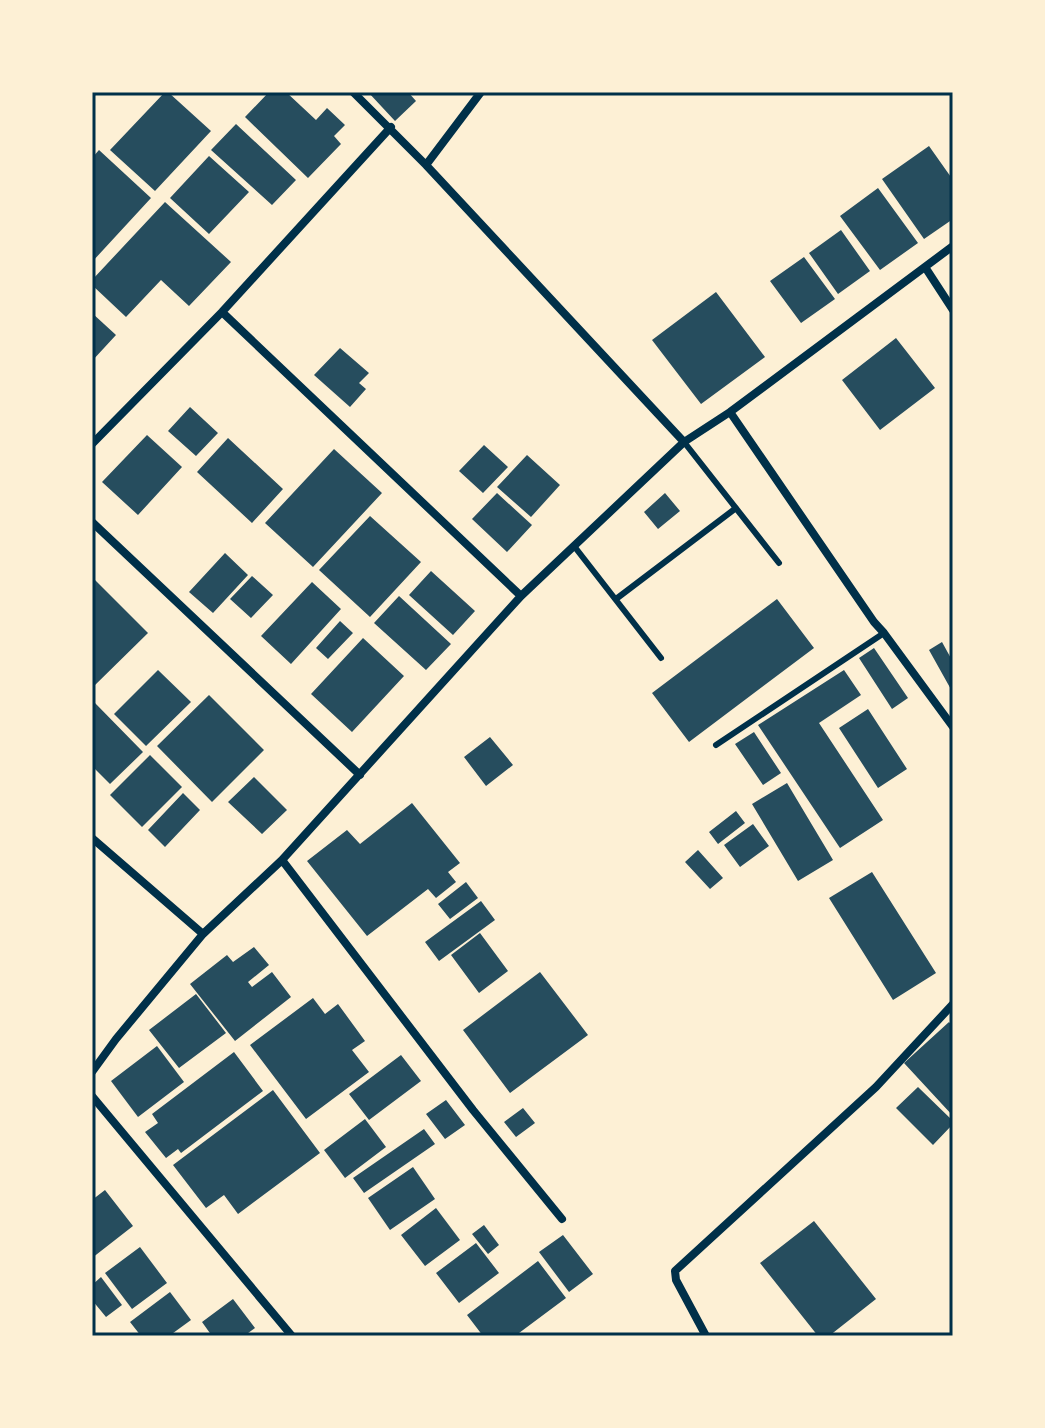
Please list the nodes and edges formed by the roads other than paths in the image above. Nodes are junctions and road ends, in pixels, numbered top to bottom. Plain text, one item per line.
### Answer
1 (353, 92) edge
2 (481, 92) edge
3 (391, 127) junction
4 (426, 165) junction
5 (953, 246) edge
6 (925, 267) junction
7 (953, 310) edge
8 (222, 312) junction
9 (730, 412) junction
10 (684, 442) junction
11 (92, 444) edge
12 (736, 508) junction
13 (92, 522) edge
14 (574, 546) junction
15 (779, 563) dead end
16 (521, 596) junction
17 (616, 599) junction
18 (884, 633) junction
19 (661, 658) dead end
20 (953, 727) edge
21 (716, 745) dead end
22 (360, 775) junction
23 (92, 838) edge
24 (282, 860) junction
25 (203, 934) junction
26 (953, 1004) edge
27 (92, 1072) edge
28 (92, 1096) edge
29 (562, 1219) dead end
30 (292, 1336) edge
31 (706, 1336) edge

1 - 3 street
2 - 4 street
3 - 4 street
3 - 8 street
4 - 10 street
5 - 6 street
6 - 7 street
6 - 9 street
8 - 11 street
8 - 16 street
9 - 10 street
9 - 18 street
10 - 12 lane
10 - 14 street
12 - 15 lane
12 - 17 lane
13 - 22 street
14 - 16 street
14 - 17 lane
16 - 22 street
17 - 19 lane
18 - 20 street
18 - 21 lane
22 - 24 street
23 - 25 street
24 - 25 street
24 - 29 street
25 - 27 street
26 - 31 street
28 - 30 street

